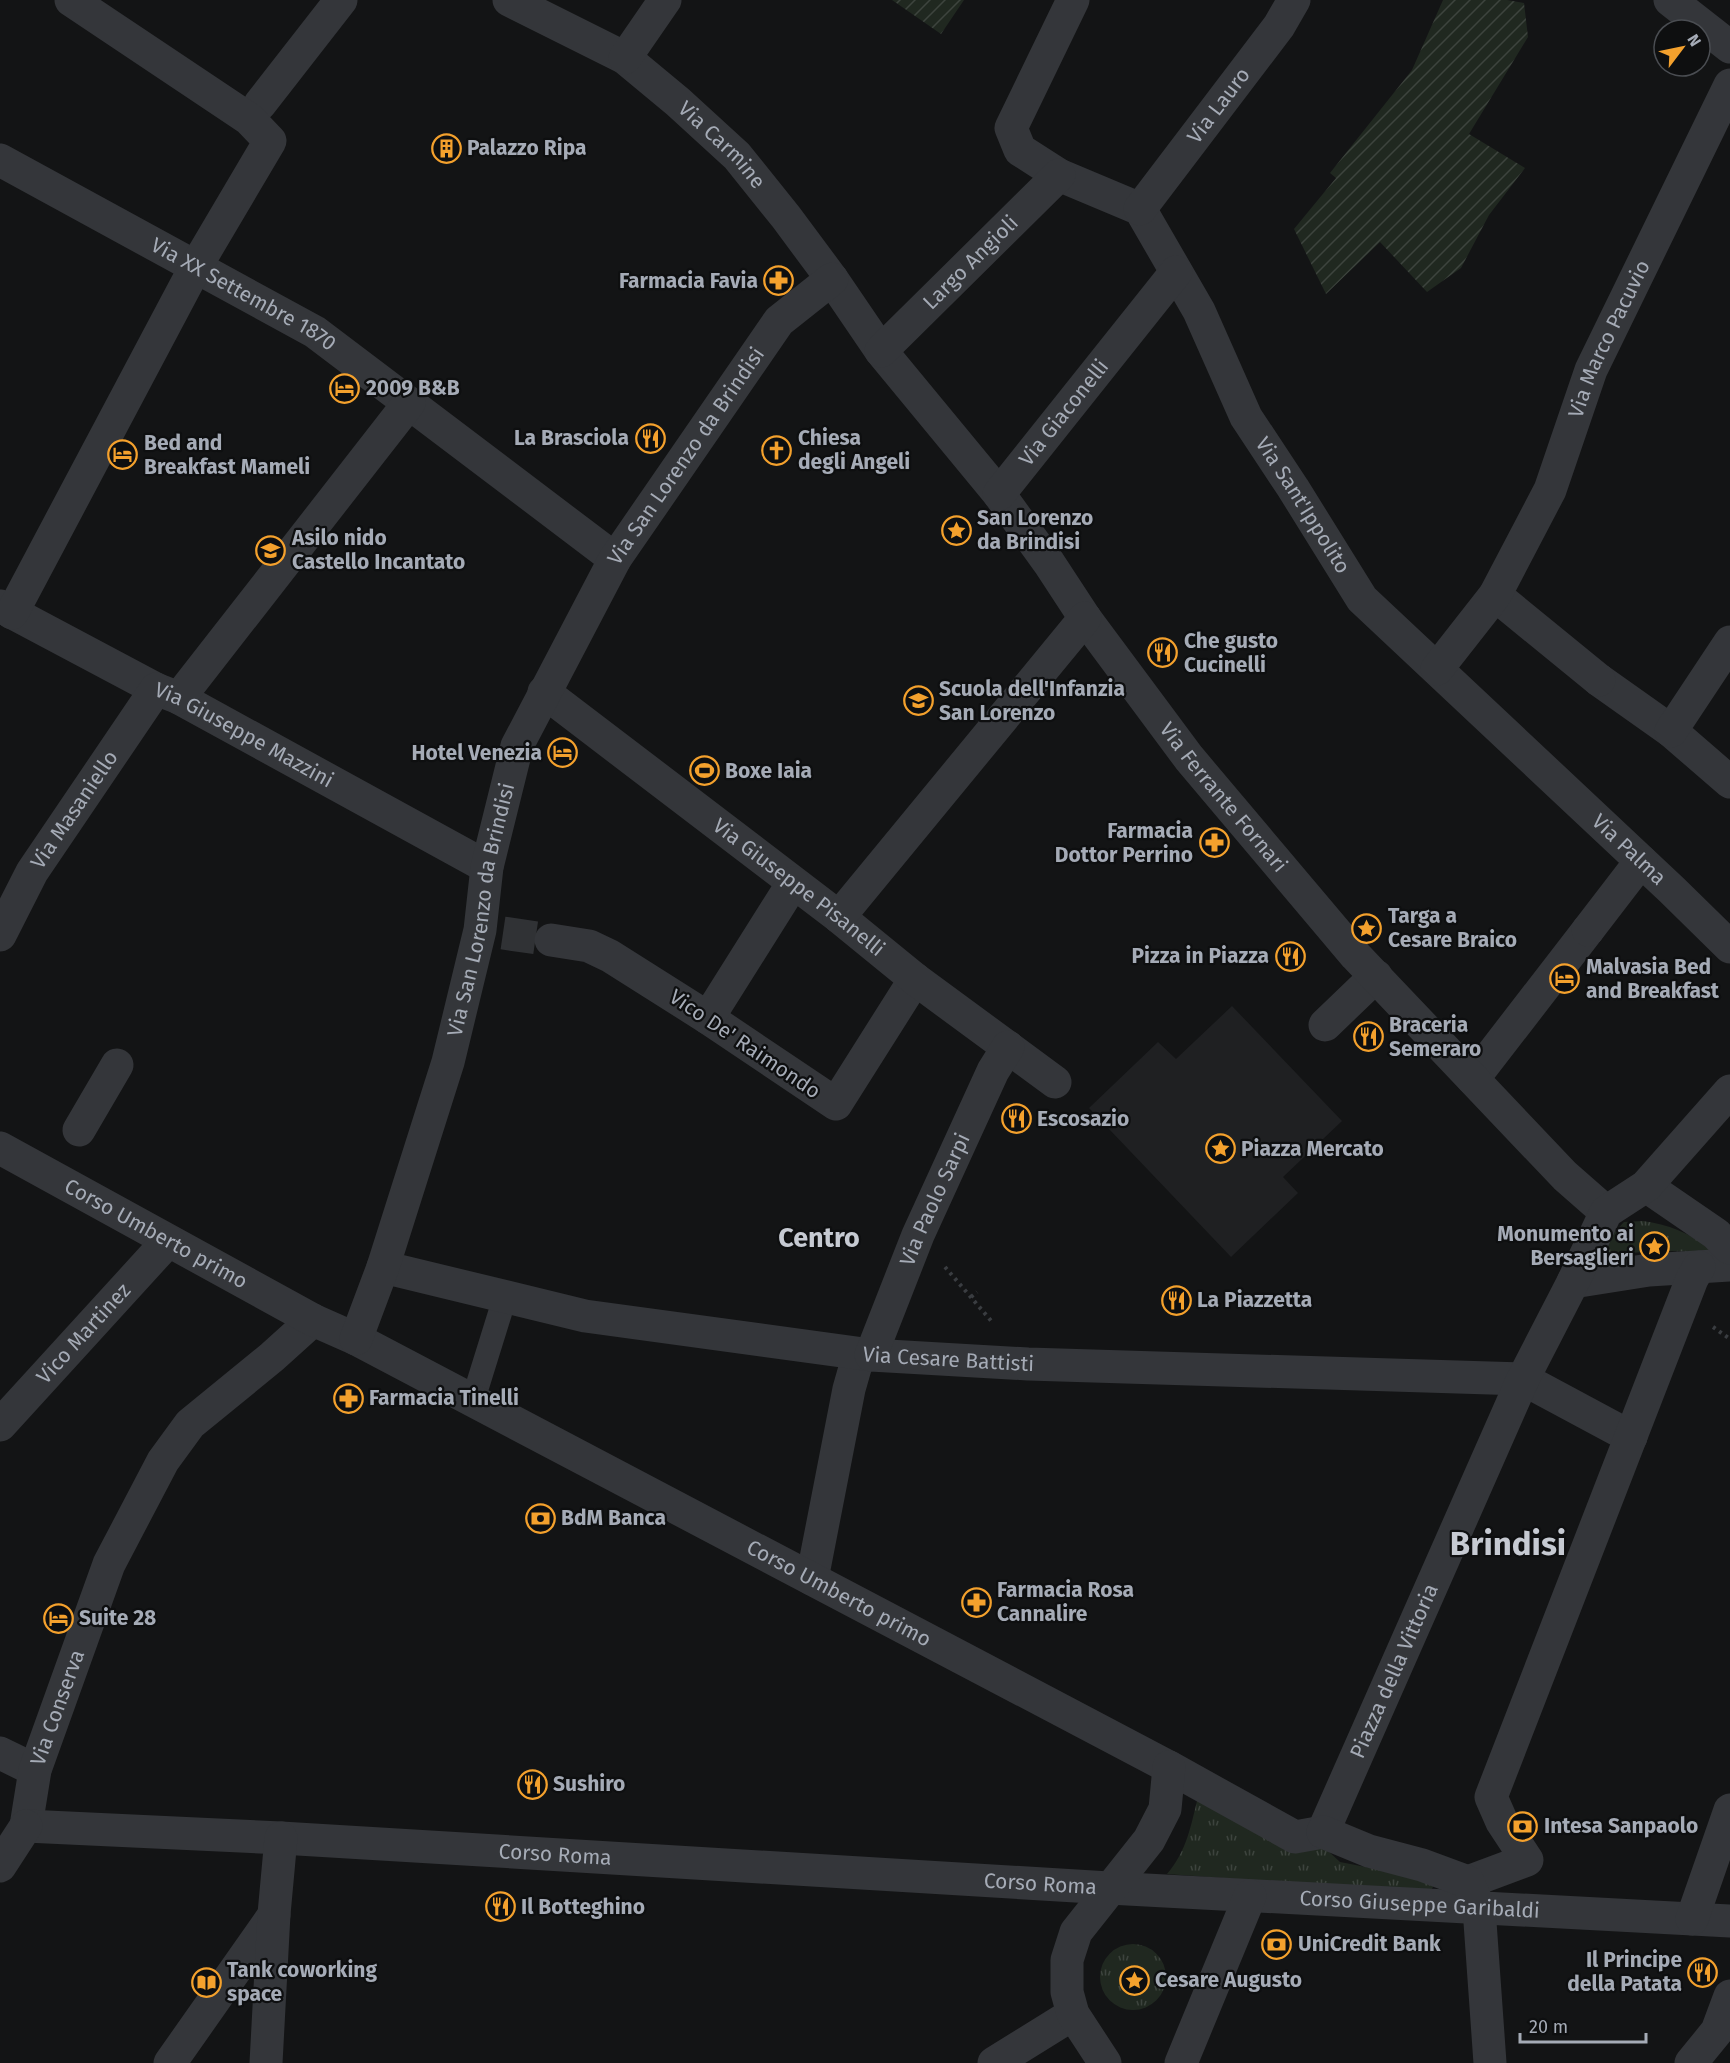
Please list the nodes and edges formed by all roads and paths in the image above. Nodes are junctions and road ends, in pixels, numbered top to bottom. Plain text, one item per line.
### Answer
1 (71, 0) edge
2 (341, 0) edge
3 (508, 0) edge
4 (665, 0) edge
5 (1073, 0) edge
6 (1294, 0) edge
7 (1670, 0) edge
8 (1730, 46) edge
9 (625, 58) junction
10 (1730, 85) edge
11 (260, 104) dead end
12 (0, 160) edge
13 (1059, 175) junction
14 (1140, 209) junction
15 (195, 268) junction
16 (1176, 272) junction
17 (832, 279) junction
18 (880, 351) junction
19 (410, 403) junction
20 (999, 494) junction
21 (615, 559) junction
22 (1495, 595) junction
23 (6, 610) edge
24 (1085, 618) junction
25 (1730, 642) edge
26 (1437, 669) junction
27 (544, 692) junction
28 (168, 694) junction
29 (1671, 731) junction
30 (1527, 753) joint
31 (1730, 782) edge
32 (1641, 861) junction
33 (487, 867) junction
34 (793, 883) junction
35 (839, 917) junction
36 (0, 935) edge
37 (551, 940) tunnel mouth
38 (1730, 947) edge
39 (1376, 976) junction
40 (915, 978) junction
41 (708, 1018) junction
42 (1325, 1025) dead end
43 (1008, 1047) junction
44 (117, 1065) dead end
45 (1473, 1079) junction
46 (1054, 1082) dead end
47 (1730, 1091) edge
48 (79, 1130) dead end
49 (0, 1149) edge
50 (1646, 1186) junction
51 (1606, 1212) junction
52 (168, 1241) junction
53 (1730, 1248) edge
54 (942, 1263) dead end
55 (1714, 1266) edge
56 (382, 1267) junction
57 (1573, 1282) junction
58 (977, 1292) dead end
59 (505, 1297) junction
60 (971, 1298) junction
61 (980, 1309) dead end
62 (313, 1320) junction
63 (1707, 1322) dead end
64 (356, 1339) junction
65 (1730, 1339) edge
66 (865, 1354) junction
67 (1523, 1378) junction
68 (472, 1400) junction
69 (0, 1425) edge
70 (1631, 1437) junction
71 (812, 1579) junction
72 (0, 1753) edge
73 (1169, 1767) junction
74 (34, 1770) junction
75 (1730, 1810) edge
76 (13, 1826) edge
77 (1323, 1832) junction
78 (282, 1839) junction
79 (0, 1866) edge
80 (1109, 1888) junction
81 (1473, 1895) junction
82 (1251, 1896) junction
83 (274, 1914) junction
84 (1692, 1919) junction
85 (1730, 1922) edge
86 (1730, 1996) edge
87 (1073, 2014) junction
88 (1100, 2055) edge
89 (170, 2063) edge
90 (266, 2063) edge
91 (994, 2063) edge
92 (1181, 2063) edge
93 (1490, 2063) edge
94 (1691, 2063) edge

1 - 15 street
2 - 11 street
3 - 9 street, Via Carmine
4 - 9 street
5 - 13 street
6 - 14 street, Via Lauro
7 - 8 street
9 - 17 street, Via Carmine
10 - 22 street, Via Marco Pacuvio
12 - 15 street, Via XX Settembre 1870
13 - 14 street
13 - 18 street, Largo Angioli
14 - 16 street
15 - 19 street, Via XX Settembre 1870
15 - 23 street
16 - 20 street, Via Giaconelli
16 - 26 street, Via Sant'Ippolito
17 - 18 street, Via Carmine
17 - 21 street, Via San Lorenzo da Brindisi
18 - 20 street, Via Ferrante Fornari
19 - 21 street, Via XX Settembre 1870
19 - 28 street, Via Masaniello
20 - 24 street, Via Ferrante Fornari
21 - 27 street, Via San Lorenzo da Brindisi
22 - 26 street, Via Marco Pacuvio
22 - 29 street
23 - 28 street, Via Giuseppe Mazzini
24 - 35 street
24 - 39 street, Via Ferrante Fornari
25 - 29 street
26 - 30 street, Via Sant'Ippolito
27 - 33 street, Via San Lorenzo da Brindisi
27 - 34 street, Via Giuseppe Pisanelli
28 - 33 street, Via Giuseppe Mazzini
28 - 36 street, Via Masaniello
29 - 31 street
30 - 32 street, Via Palma
32 - 38 street, Via Palma
32 - 45 street
33 - 56 street, Via San Lorenzo da Brindisi
34 - 35 street, Via Giuseppe Pisanelli
34 - 41 street
35 - 40 street, Via Giuseppe Pisanelli
37 - 41 street, Vico De' Raimondo
39 - 42 street
39 - 45 street, Via Ferrante Fornari
40 - 41 street, Vico De' Raimondo
40 - 43 street, Via Giuseppe Pisanelli
43 - 46 street, Via Giuseppe Pisanelli
43 - 66 street, Via Paolo Sarpi
44 - 48 street
45 - 51 street, Via Ferrante Fornari
47 - 50 street
49 - 52 street, Corso Umberto primo
50 - 51 street
50 - 53 street
51 - 57 street, Piazza della Vittoria
52 - 62 street, Corso Umberto primo
52 - 69 street, Vico Martinez
54 - 60 path
55 - 57 street
55 - 70 street
56 - 59 street, Via Cesare Battisti
56 - 64 street, Via San Lorenzo da Brindisi
57 - 67 street, Piazza della Vittoria
58 - 60 path
59 - 66 street, Via Cesare Battisti
59 - 68 lane
60 - 61 path
62 - 64 street, Corso Umberto primo
62 - 74 street, Via Conserva
63 - 65 path
64 - 68 street, Corso Umberto primo
66 - 67 street, Via Cesare Battisti
66 - 71 street, Via Paolo Sarpi
67 - 70 street
67 - 77 street, Piazza della Vittoria
68 - 71 street, Corso Umberto primo
70 - 81 street
71 - 73 street, Corso Umberto primo
72 - 74 street
73 - 77 street, Corso Umberto primo
73 - 80 street
74 - 76 street, Via Conserva
75 - 84 street
76 - 78 street, Corso Roma
76 - 79 street, Via Conserva
77 - 81 street
78 - 80 street, Corso Roma
78 - 83 street
80 - 82 street, Corso Giuseppe Garibaldi
80 - 87 street
81 - 82 street, Corso Giuseppe Garibaldi
81 - 84 street, Corso Giuseppe Garibaldi
81 - 93 street
82 - 92 street
83 - 89 street
83 - 90 street
84 - 85 street, Corso Giuseppe Garibaldi
86 - 94 street
87 - 88 street
87 - 91 street

